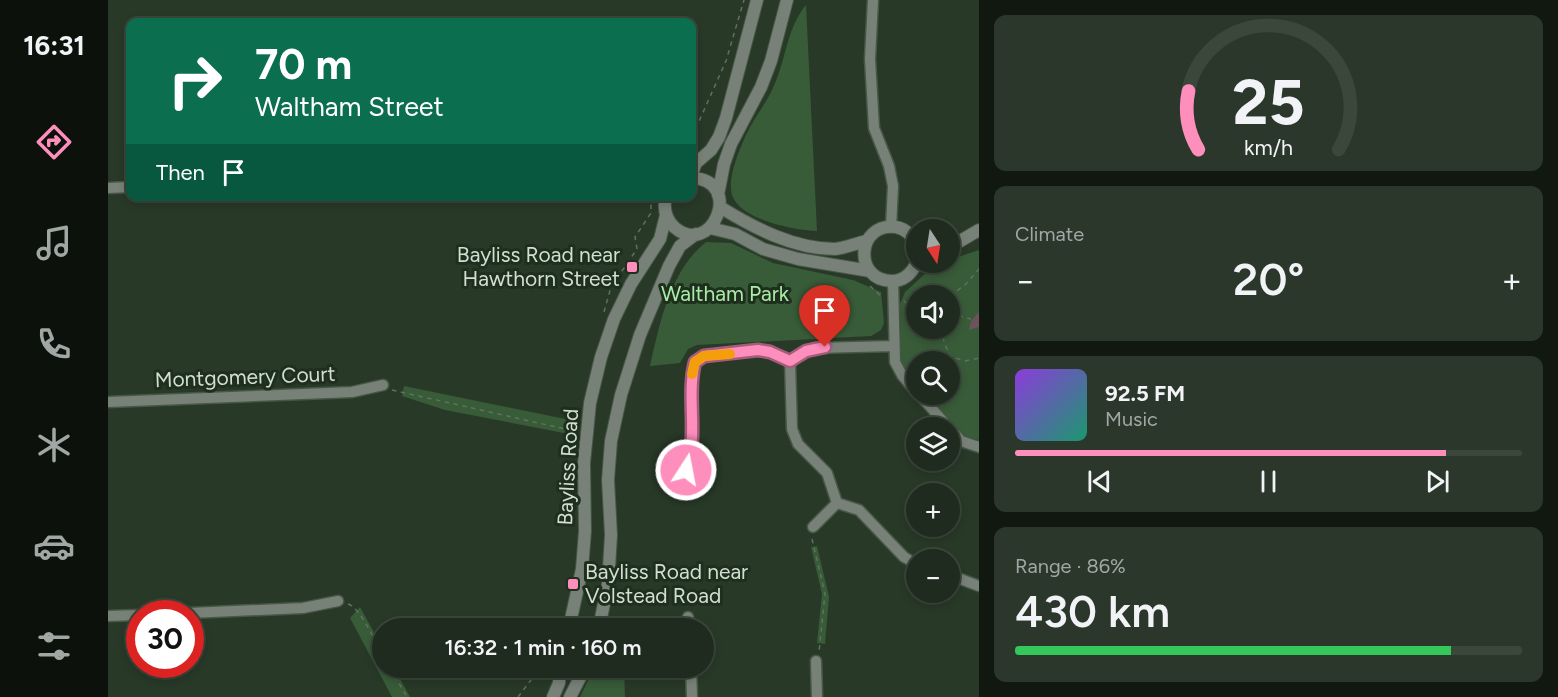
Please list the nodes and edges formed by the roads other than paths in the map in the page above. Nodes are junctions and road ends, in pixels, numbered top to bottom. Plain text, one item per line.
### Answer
1 (757, 0) edge
2 (787, 0) edge
3 (873, 0) edge
4 (696, 163) edge
5 (696, 179) edge
6 (126, 187) edge
7 (108, 188) edge
8 (665, 201) edge
9 (719, 201) junction
10 (666, 215) junction
11 (891, 227) junction
12 (710, 228) junction
13 (979, 230) edge
14 (906, 231) edge
15 (696, 234) junction
16 (965, 238) junction
17 (960, 239) edge
18 (867, 241) junction
19 (960, 241) edge
20 (909, 273) edge
21 (869, 277) junction
22 (893, 281) junction
23 (894, 346) junction
24 (790, 361) junction
25 (906, 380) edge
26 (383, 385) road end
27 (108, 402) edge
28 (929, 405) edge
29 (939, 417) edge
30 (960, 440) edge
31 (979, 447) edge
32 (686, 470) dead end
33 (837, 502) junction
34 (813, 527) road end
35 (906, 558) edge
36 (960, 579) edge
37 (979, 586) edge
38 (338, 601) road end
39 (204, 612) edge
40 (126, 615) edge
41 (108, 616) edge
42 (571, 618) edge
43 (601, 618) edge
44 (816, 661) road end
45 (559, 678) edge
46 (580, 678) edge
47 (691, 678) edge
48 (553, 697) edge
49 (570, 697) edge
50 (692, 697) edge
51 (817, 697) edge

1 - 4 street
2 - 9 street
3 - 11 street
5 - 9 street
6 - 7 street
8 - 10 street, Bayliss Road
9 - 12 street
9 - 18 street
10 - 15 street
10 - 42 street, Bayliss Road
11 - 14 street
11 - 18 street
12 - 15 street, Bayliss Road
12 - 21 street
13 - 16 street
15 - 43 street, Bayliss Road
16 - 17 street
16 - 19 street
18 - 21 street
20 - 22 street
21 - 22 street
22 - 23 street
23 - 24 street
23 - 25 street
24 - 32 street
24 - 33 street
26 - 27 street, Montgomery Court
28 - 29 street
30 - 31 street
33 - 34 street
33 - 35 street
36 - 37 street
38 - 39 street
40 - 41 street
44 - 51 street
45 - 48 street
46 - 49 street
47 - 50 street

